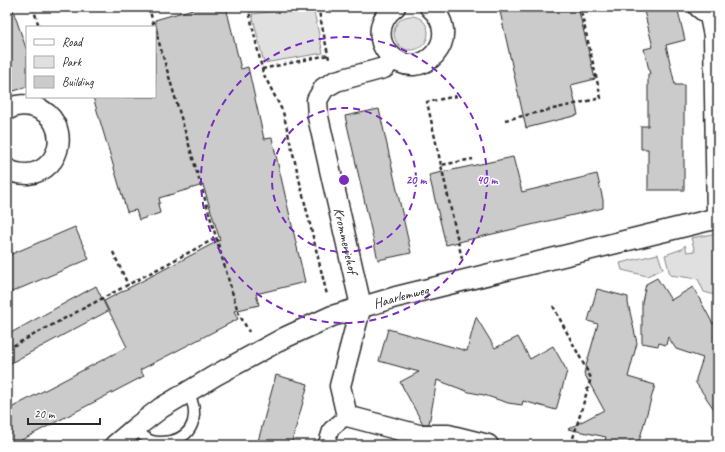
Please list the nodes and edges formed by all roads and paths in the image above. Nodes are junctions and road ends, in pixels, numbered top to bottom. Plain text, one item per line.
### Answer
1 (14, 7) edge
2 (33, 7) edge
3 (148, 7) edge
4 (248, 7) edge
5 (284, 7) edge
6 (318, 7) edge
7 (395, 7) edge
8 (430, 7) edge
9 (580, 7) edge
10 (7, 9) edge
11 (708, 10) edge
12 (249, 11) junction
13 (40, 26) edge
14 (154, 26) edge
15 (156, 31) edge
16 (328, 55) junction
17 (393, 59) junction
18 (262, 69) junction
19 (336, 81) junction
20 (457, 96) dead end
21 (7, 110) edge
22 (505, 120) dead end
23 (473, 159) dead end
24 (441, 165) junction
25 (8, 172) edge
26 (717, 218) edge
27 (216, 238) junction
28 (113, 252) dead end
29 (467, 280) junction
30 (128, 284) junction
31 (361, 306) junction
32 (553, 306) dead end
33 (332, 316) junction
34 (7, 349) edge
35 (259, 351) junction
36 (188, 392) junction
37 (347, 416) junction
38 (135, 428) junction
39 (115, 445) edge
40 (326, 445) edge
41 (488, 445) edge
42 (571, 445) edge

1 - 10 path
2 - 13 path
3 - 14 path
4 - 12 path
5 - 12 path
6 - 16 path
7 - 17 street
8 - 17 street
9 - 22 path
11 - 26 street
12 - 18 path
15 - 27 path
16 - 18 path
16 - 19 path
17 - 19 street, Krommeniehof
18 - 33 path
19 - 31 street, Krommeniehof
20 - 24 path
21 - 25 street
23 - 24 path
24 - 29 path
26 - 29 street, Haarlemweg
27 - 30 path
27 - 35 path
28 - 30 path
29 - 31 street, Haarlemweg
30 - 34 path
31 - 33 street, Haarlemweg
31 - 37 street
32 - 42 path
33 - 35 street, Haarlemweg
35 - 36 street, Haarlemweg
36 - 38 street, Haarlemweg
36 - 38 lane
37 - 40 street
37 - 41 street
38 - 39 street, Haarlemweg

